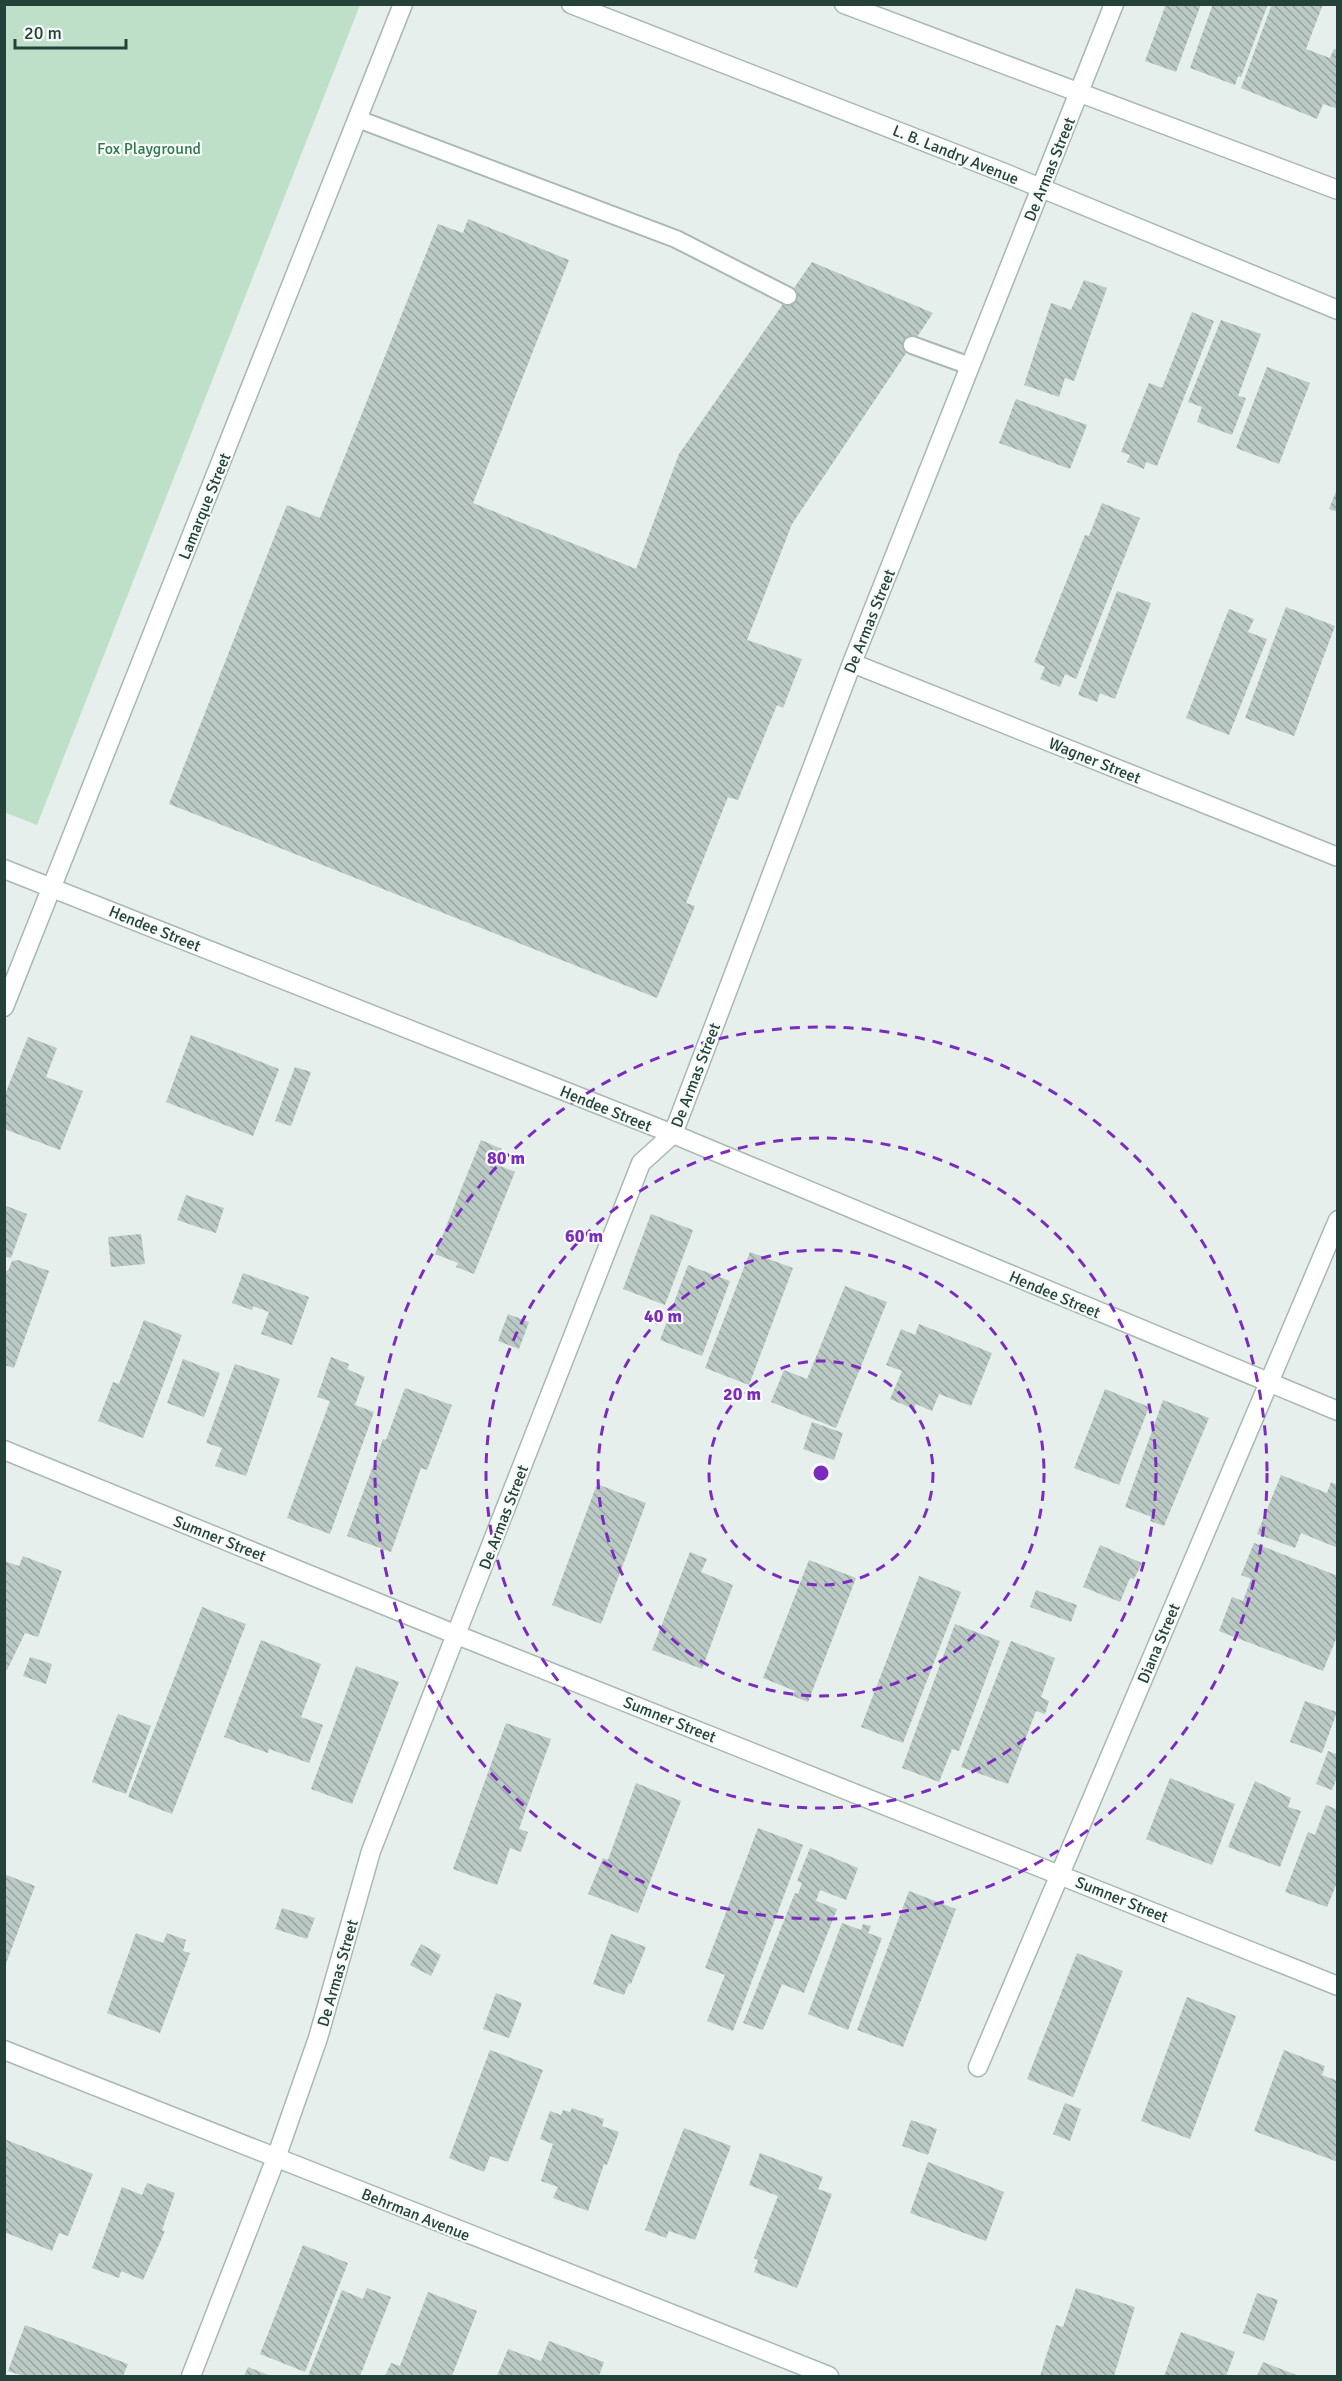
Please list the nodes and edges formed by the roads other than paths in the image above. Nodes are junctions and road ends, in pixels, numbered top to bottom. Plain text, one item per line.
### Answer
1 (403, 4) edge
2 (572, 4) edge
3 (844, 4) edge
4 (1114, 4) edge
5 (1080, 91) junction
6 (358, 119) junction
7 (1041, 188) junction
8 (1338, 190) edge
9 (789, 296) dead end
10 (1338, 310) edge
11 (912, 345) dead end
12 (970, 366) junction
13 (852, 663) junction
14 (1338, 857) edge
15 (4, 869) edge
16 (53, 888) junction
17 (4, 1007) edge
18 (673, 1134) junction
19 (1338, 1220) edge
20 (1269, 1384) junction
21 (1338, 1411) edge
22 (4, 1450) edge
23 (457, 1635) junction
24 (1059, 1874) junction
25 (1338, 1986) edge
26 (4, 2050) edge
27 (978, 2067) dead end
28 (276, 2158) junction
29 (191, 2376) edge
30 (829, 2376) edge

1 - 6 street, Lamarque Street
2 - 7 street, L. B. Landry Avenue
3 - 5 street
4 - 5 street, De Armas Street
5 - 7 street, De Armas Street
5 - 8 street
6 - 9 lane
6 - 16 street, Lamarque Street
7 - 10 street, L. B. Landry Avenue
7 - 12 street, De Armas Street
11 - 12 lane
12 - 13 street, De Armas Street
13 - 14 street, Wagner Street
13 - 18 street, De Armas Street
15 - 16 street, Hendee Street
16 - 17 street, Lamarque Street
16 - 18 street, Hendee Street
18 - 20 street, Hendee Street
18 - 23 street, De Armas Street
19 - 20 street, Diana Street
20 - 21 street, Hendee Street
20 - 24 street, Diana Street
22 - 23 street, Sumner Street
23 - 24 street, Sumner Street
23 - 28 street, De Armas Street
24 - 25 street, Sumner Street
24 - 27 street, Diana Street
26 - 28 street, Behrman Avenue
28 - 29 street, De Armas Street
28 - 30 street, Behrman Avenue

